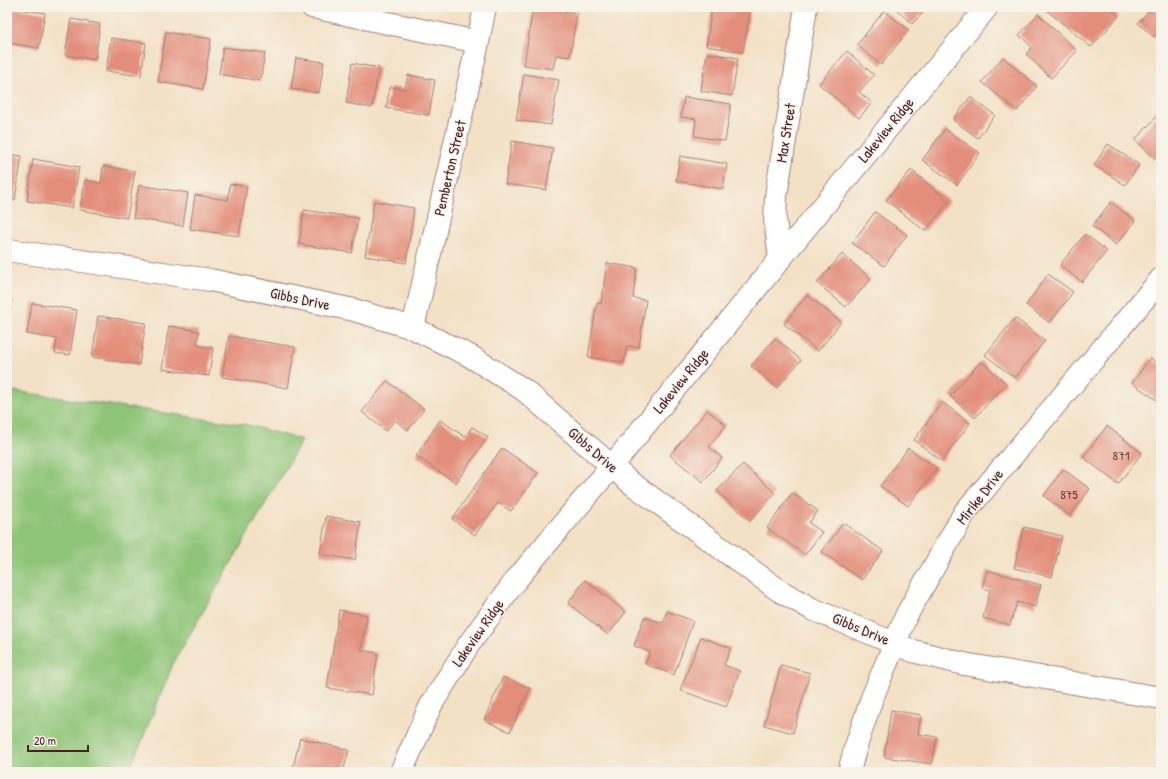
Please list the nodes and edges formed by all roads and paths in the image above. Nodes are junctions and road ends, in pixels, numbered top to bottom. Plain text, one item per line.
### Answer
1 (312, 7) edge
2 (485, 7) edge
3 (806, 7) edge
4 (987, 7) edge
5 (478, 42) junction
6 (7, 250) edge
7 (780, 259) junction
8 (1161, 279) edge
9 (413, 328) junction
10 (612, 466) junction
11 (894, 643) junction
12 (1161, 698) edge
13 (401, 772) edge
14 (849, 772) edge

1 - 5 street
2 - 5 street, Pemberton Street
3 - 7 street, Max Street
4 - 7 street, Lakeview Ridge
5 - 9 street, Pemberton Street
6 - 9 street, Gibbs Drive
7 - 10 street, Lakeview Ridge
8 - 11 street, Mirike Drive
9 - 10 street, Gibbs Drive
10 - 11 street, Gibbs Drive
10 - 13 street, Lakeview Ridge
11 - 12 street, Gibbs Drive
11 - 14 street, Mirike Drive

